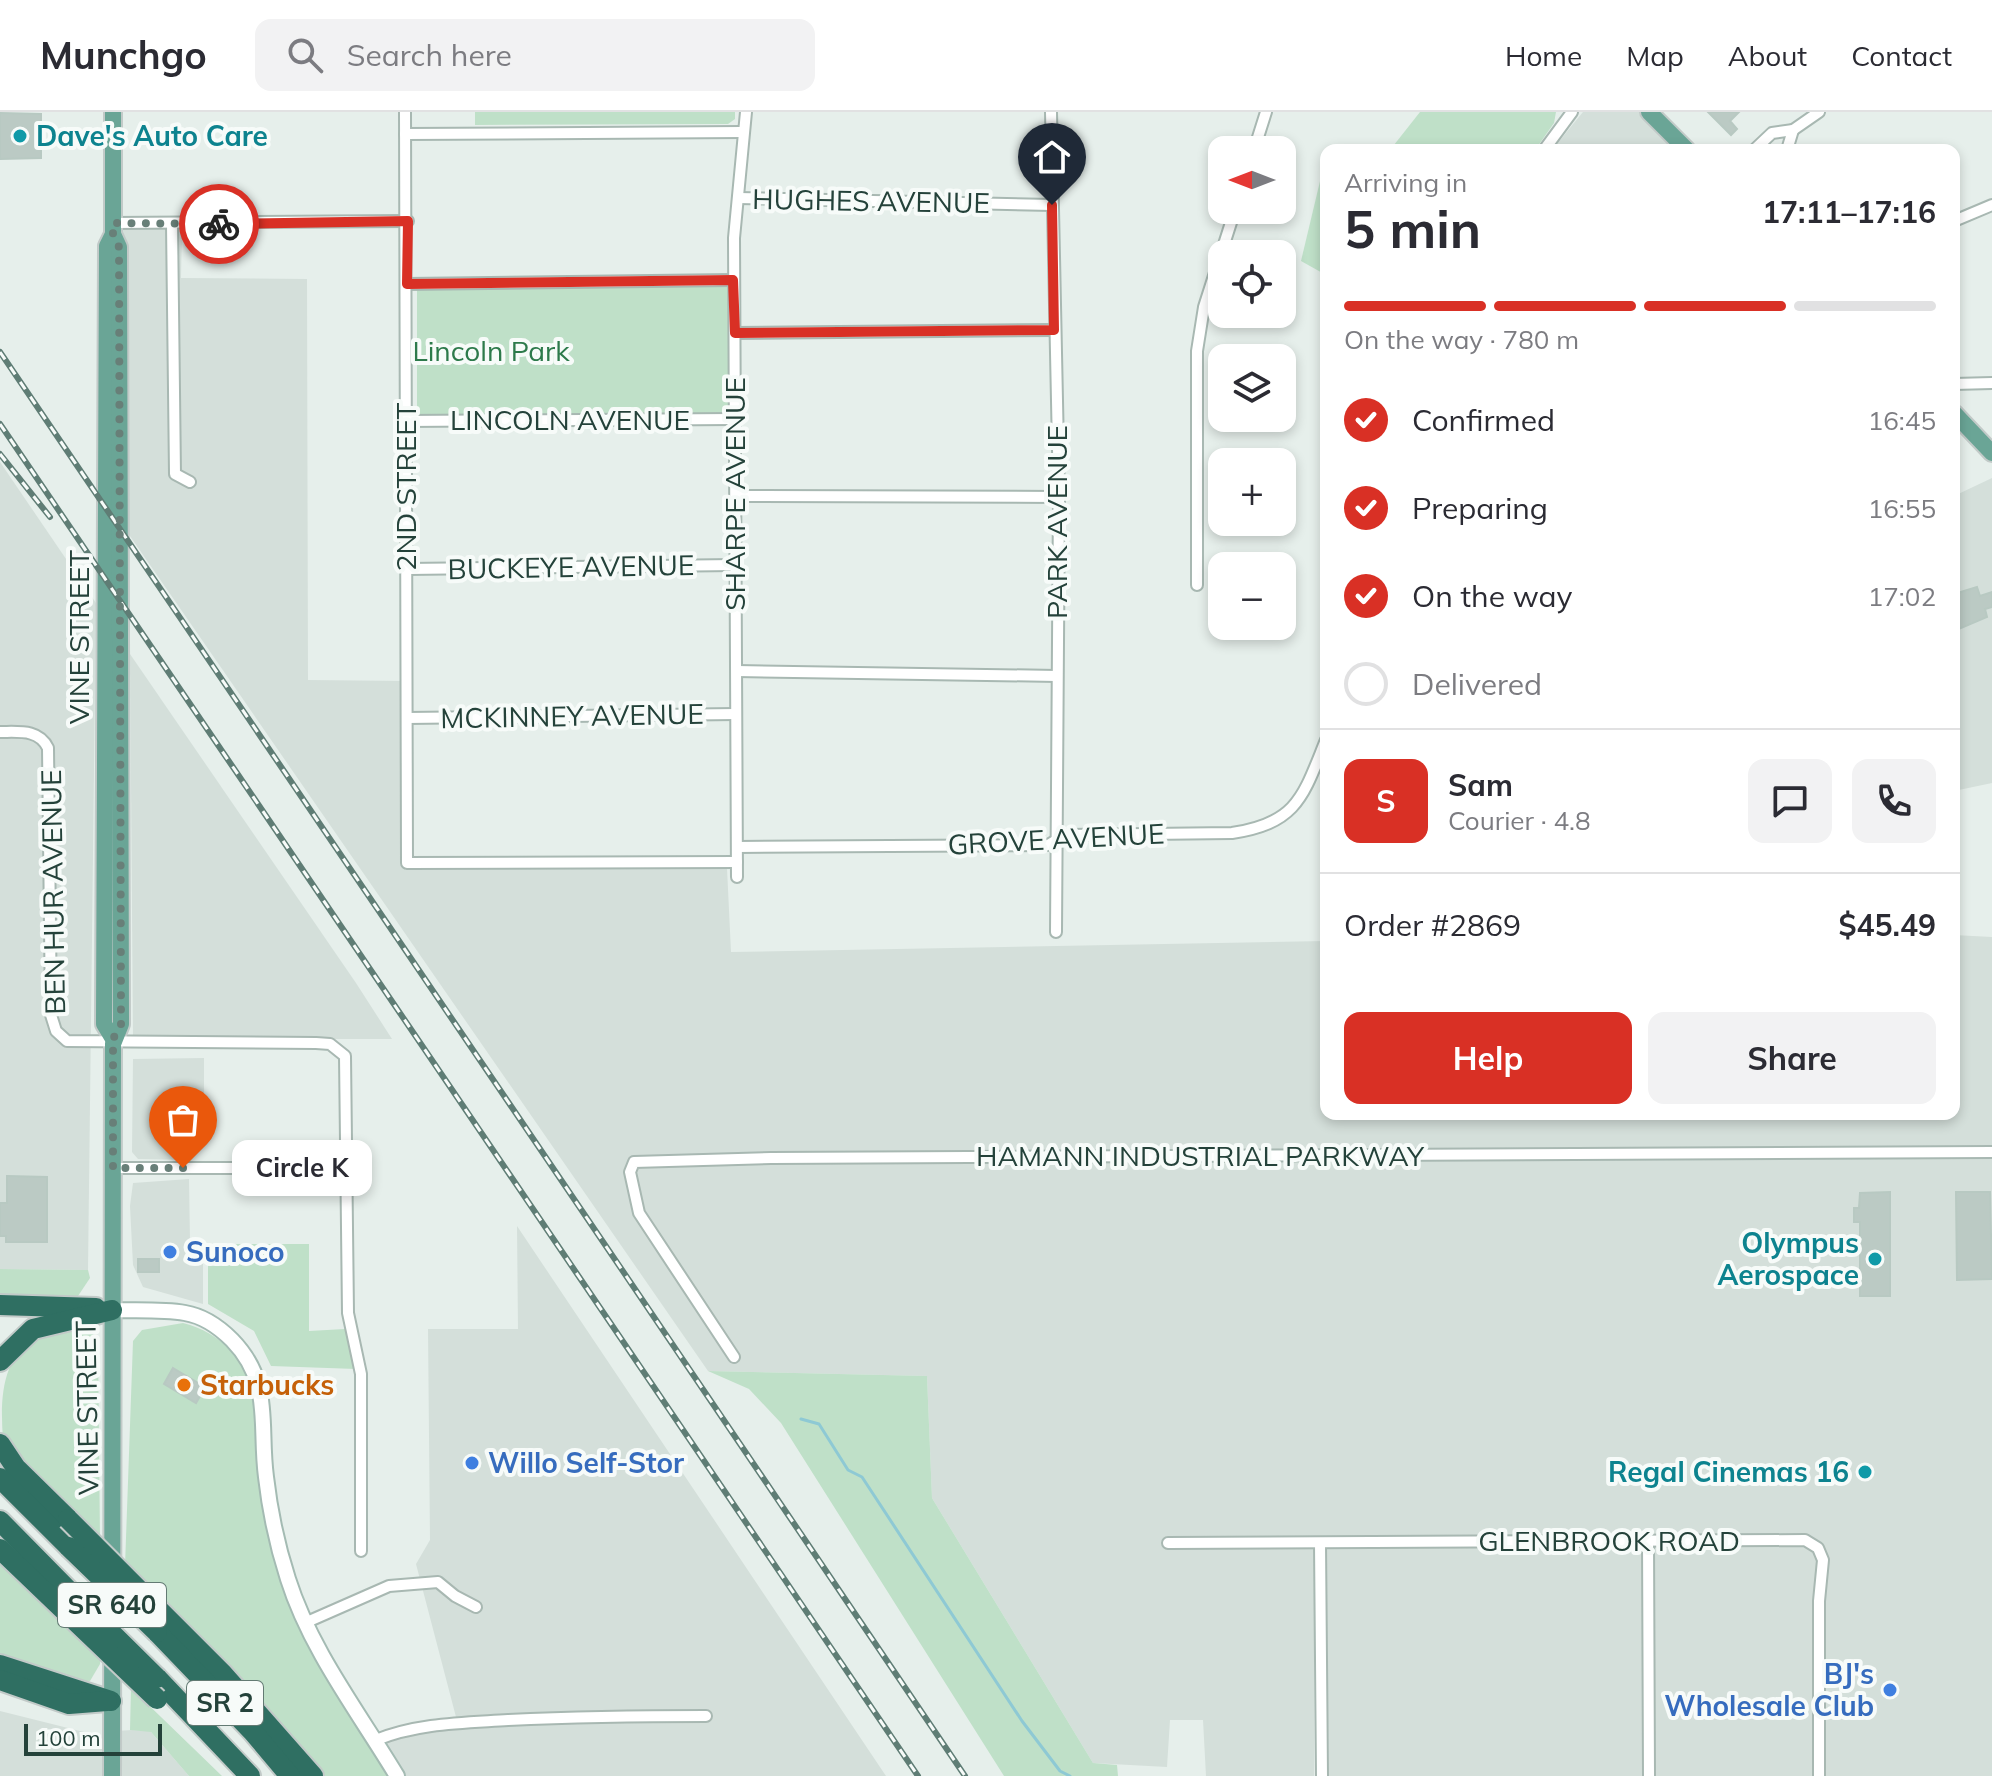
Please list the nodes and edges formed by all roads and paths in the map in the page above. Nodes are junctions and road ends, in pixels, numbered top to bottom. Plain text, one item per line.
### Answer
1 (113, 112) edge
2 (405, 112) edge
3 (746, 112) edge
4 (1051, 112) edge
5 (1266, 112) edge
6 (1572, 112) edge
7 (1649, 112) edge
8 (1819, 112) edge
9 (1793, 130) junction
10 (743, 132) junction
11 (405, 134) junction
12 (1258, 136) edge
13 (1548, 144) edge
14 (1681, 144) edge
15 (1760, 144) edge
16 (1789, 144) edge
17 (738, 198) junction
18 (1052, 205) junction
19 (1992, 205) edge
20 (1960, 218) edge
21 (408, 221) junction
22 (172, 224) junction
23 (1231, 224) edge
24 (113, 229) junction
25 (733, 280) junction
26 (407, 284) junction
27 (1054, 330) junction
28 (735, 333) junction
29 (1992, 383) edge
30 (1960, 384) edge
31 (734, 419) junction
32 (1960, 419) edge
33 (406, 421) junction
34 (1992, 453) edge
35 (190, 482) dead end
36 (736, 496) junction
37 (1059, 497) junction
38 (735, 565) junction
39 (407, 569) junction
40 (1197, 585) dead end
41 (737, 671) junction
42 (1057, 676) junction
43 (736, 714) junction
44 (407, 718) junction
45 (0, 732) edge
46 (1320, 755) edge
47 (1056, 841) junction
48 (737, 847) junction
49 (737, 862) junction
50 (737, 877) dead end
51 (1056, 932) dead end
52 (113, 1041) junction
53 (1992, 1152) edge
54 (113, 1168) junction
55 (348, 1168) junction
56 (0, 1305) edge
57 (112, 1310) junction
58 (734, 1357) dead end
59 (0, 1361) edge
60 (0, 1444) edge
61 (0, 1478) edge
62 (0, 1521) edge
63 (1648, 1540) junction
64 (1168, 1543) dead end
65 (1320, 1543) junction
66 (0, 1549) edge
67 (361, 1551) dead end
68 (476, 1607) dead end
69 (307, 1622) junction
70 (0, 1665) edge
71 (0, 1680) edge
72 (111, 1701) junction
73 (706, 1716) dead end
74 (376, 1740) junction
75 (112, 1776) edge
76 (231, 1776) edge
77 (250, 1776) edge
78 (290, 1776) edge
79 (313, 1776) edge
80 (397, 1776) edge
81 (1322, 1776) edge
82 (1649, 1776) edge
83 (1819, 1776) edge

1 - 24 main road, VINE STREET / SR 640
2 - 11 street, 2ND STREET
3 - 10 street, SHARPE AVENUE
4 - 18 street, PARK AVENUE
5 - 12 street
6 - 13 street
7 - 14 main road
8 - 9 street
9 - 15 street
9 - 16 street
10 - 11 street
10 - 17 street, SHARPE AVENUE
11 - 21 street, 2ND STREET
17 - 18 street, HUGHES AVENUE
17 - 25 street, SHARPE AVENUE
18 - 27 street, PARK AVENUE
19 - 20 street
21 - 22 street
21 - 26 street, 2ND STREET
22 - 24 street
22 - 35 street
23 - 40 street
24 - 52 main road, VINE STREET / SR 640
25 - 26 street
25 - 28 street, SHARPE AVENUE
26 - 33 street, 2ND STREET
27 - 28 street
27 - 37 street, PARK AVENUE
28 - 31 street, SHARPE AVENUE
29 - 30 street
31 - 33 street, LINCOLN AVENUE
31 - 36 street, SHARPE AVENUE
32 - 34 main road
33 - 39 street, 2ND STREET
36 - 37 street
36 - 38 street, SHARPE AVENUE
37 - 42 street, PARK AVENUE
38 - 39 street, BUCKEYE AVENUE
38 - 41 street, SHARPE AVENUE
39 - 44 street, 2ND STREET
41 - 42 street
41 - 43 street, SHARPE AVENUE
42 - 47 street, PARK AVENUE
43 - 44 street, MCKINNEY AVENUE
43 - 48 street, SHARPE AVENUE
44 - 49 street, 2ND STREET
45 - 52 street, BEN HUR AVENUE
46 - 47 street, GROVE AVENUE
47 - 48 street, GROVE AVENUE
47 - 51 street, PARK AVENUE
48 - 49 street, SHARPE AVENUE
49 - 50 street, SHARPE AVENUE
52 - 54 main road, VINE STREET / SR 640
52 - 55 street, BEN HUR AVENUE
53 - 58 street, HAMANN INDUSTRIAL PARKWAY
54 - 55 street
54 - 57 main road, VINE STREET / SR 640
55 - 67 street
56 - 57 highway
57 - 59 highway
57 - 69 street
57 - 72 main road, VINE STREET / SR 640
60 - 79 highway, bridge
61 - 78 highway, SR 2, bridge
62 - 77 highway, SR 2, bridge
63 - 65 street, GLENBROOK ROAD
63 - 82 street
63 - 83 street, GLENBROOK ROAD
64 - 65 street, GLENBROOK ROAD
65 - 81 street
66 - 76 highway, bridge
68 - 69 street
69 - 74 street
70 - 72 highway
71 - 72 highway
72 - 75 main road, VINE STREET / SR 640
73 - 74 street
74 - 80 street

